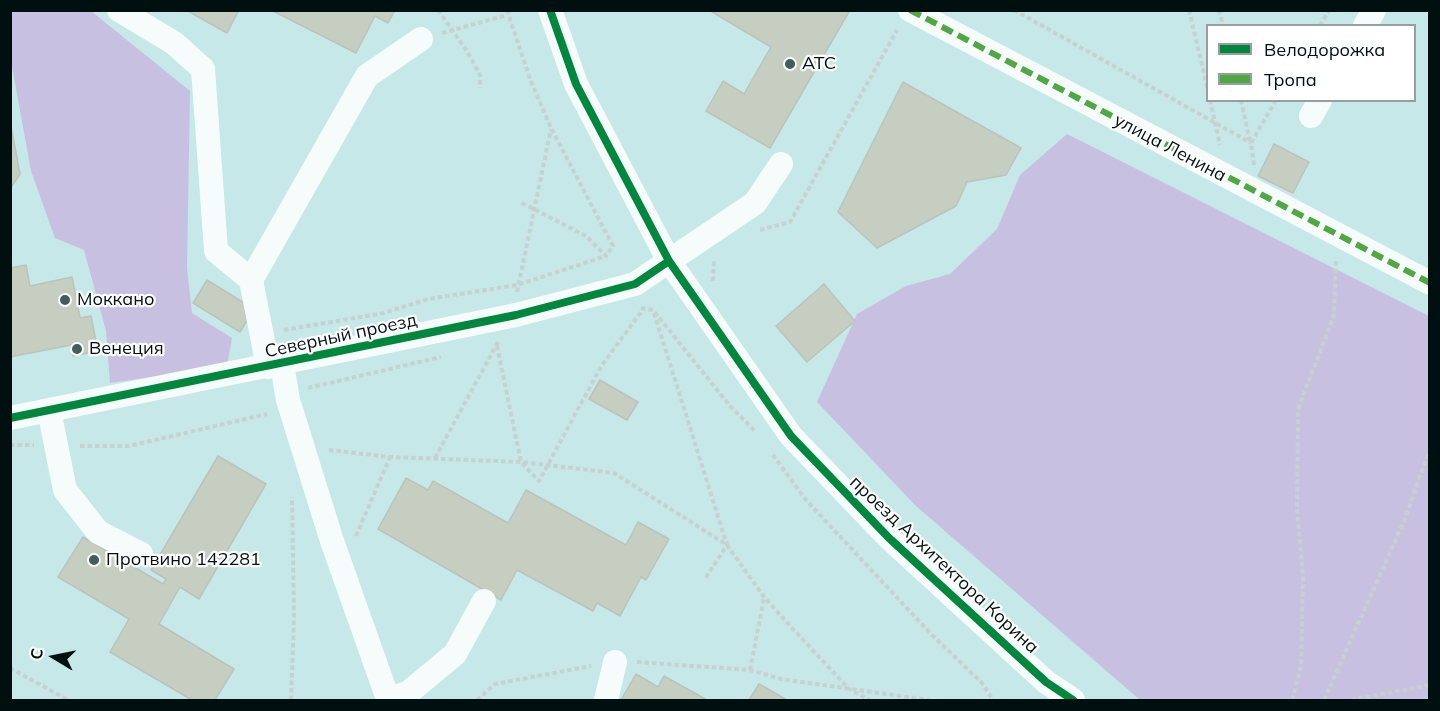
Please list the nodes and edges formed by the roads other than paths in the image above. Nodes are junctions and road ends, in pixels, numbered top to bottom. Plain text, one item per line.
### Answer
1 (119, 10) edge
2 (550, 10) edge
3 (1374, 10) edge
4 (906, 16) edge
5 (1366, 24) edge
6 (421, 39) road end
7 (781, 164) dead end
8 (669, 261) junction
9 (251, 280) junction
10 (1430, 284) edge
11 (275, 366) junction
12 (49, 410) junction
13 (10, 418) edge
14 (141, 554) dead end
15 (484, 601) dead end
16 (615, 662) road end
17 (386, 700) edge
18 (606, 700) edge
19 (1073, 700) edge

1 - 9 street
2 - 8 street, проезд Архитектора Корина
3 - 5 street
4 - 10 street, улица Ленина
6 - 9 street
7 - 8 street, Северный проезд
8 - 11 street, Северный проезд
8 - 19 street, проезд Архитектора Корина
9 - 11 street
11 - 12 street, Северный проезд
11 - 17 street
12 - 13 street, Северный проезд
12 - 14 street
15 - 17 street
16 - 18 street

